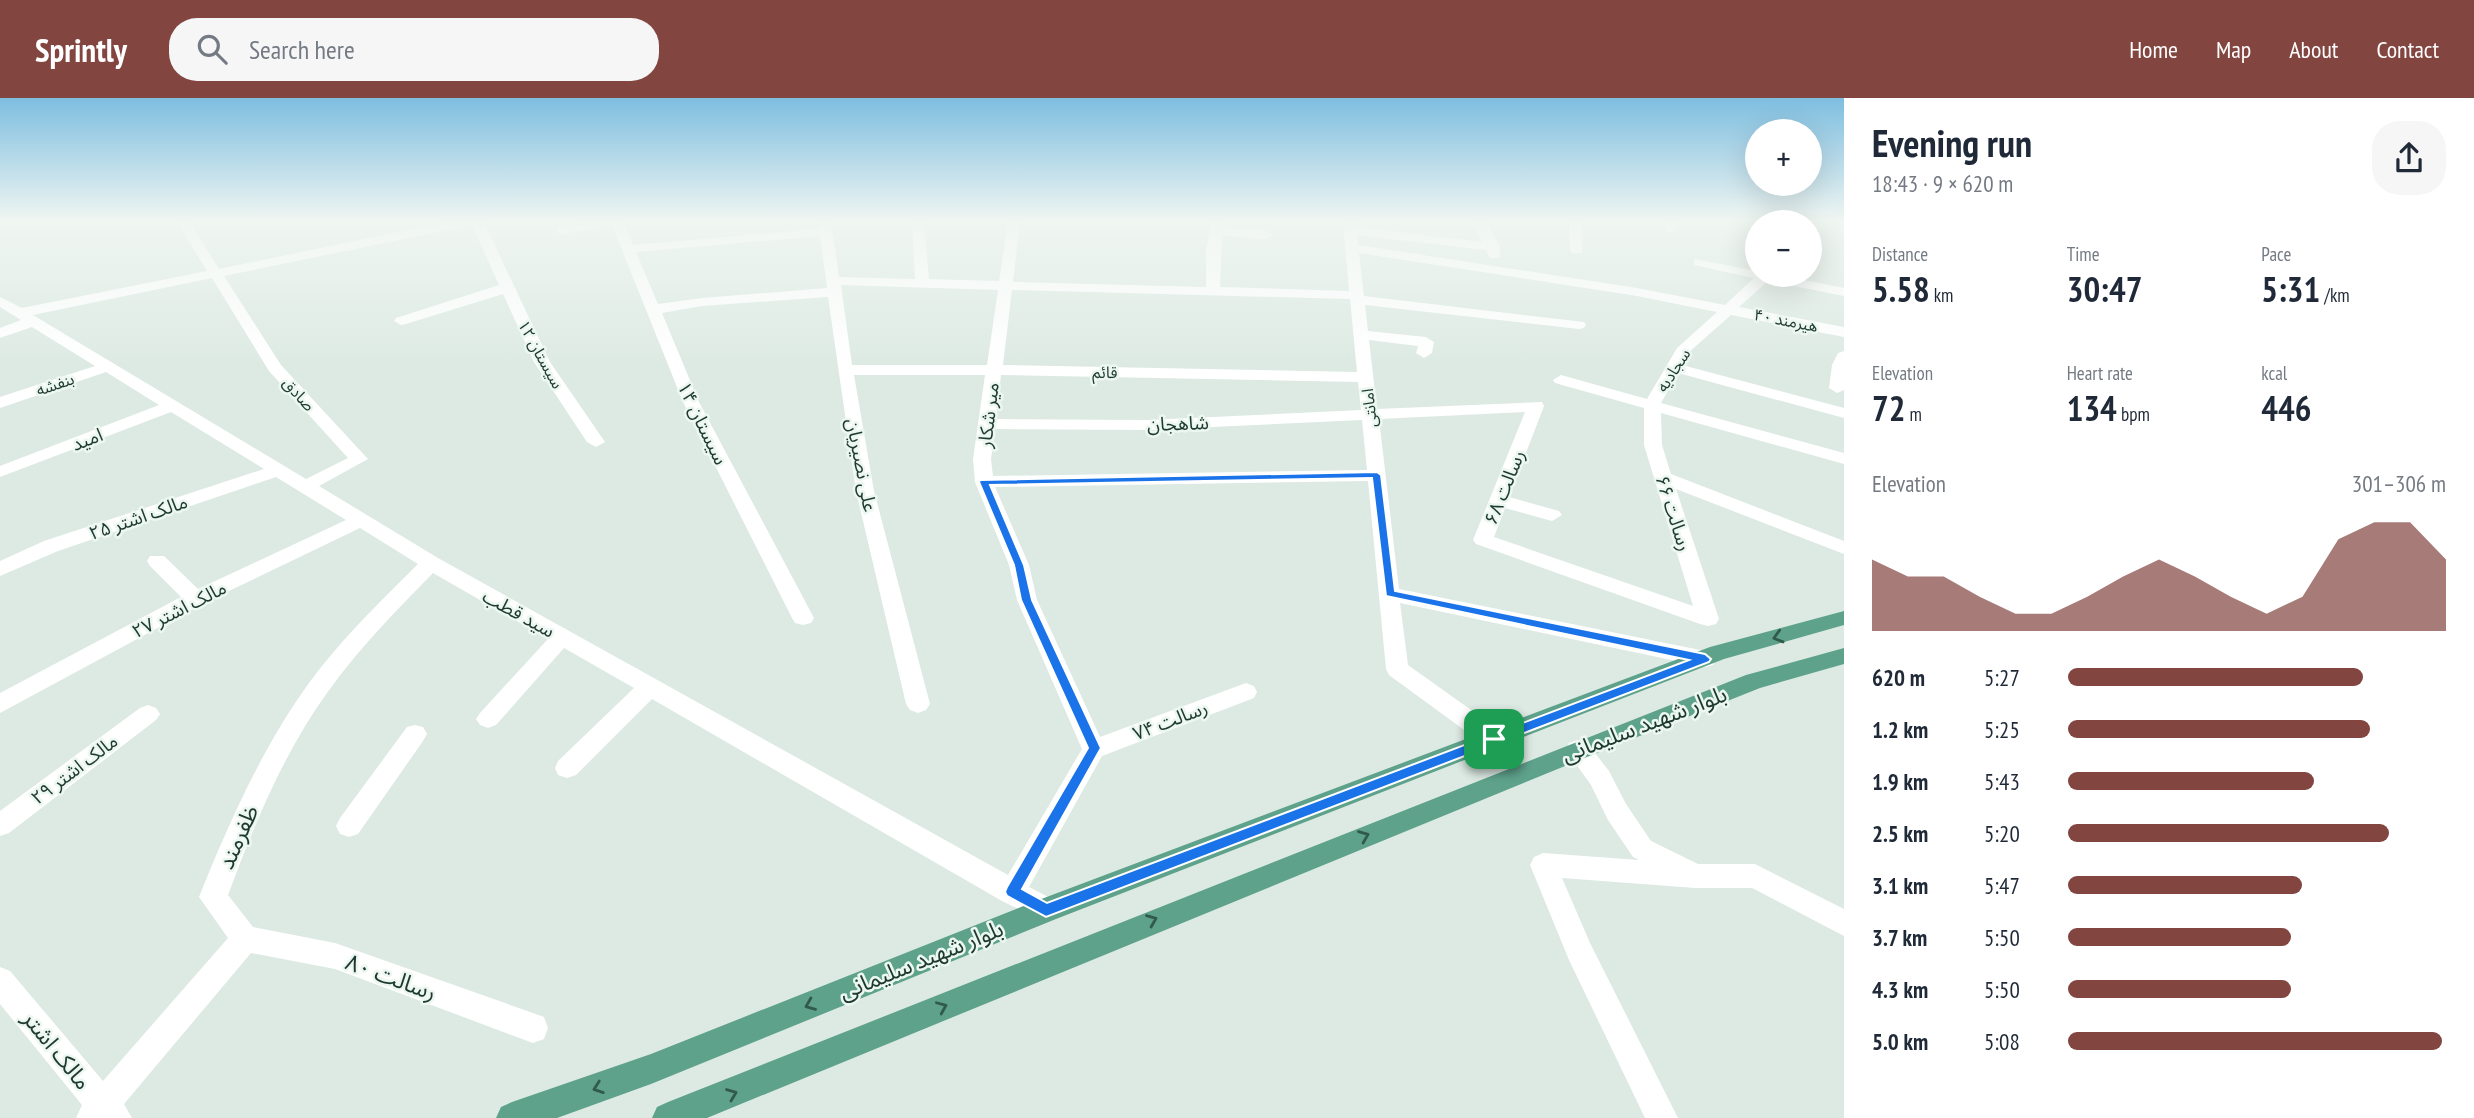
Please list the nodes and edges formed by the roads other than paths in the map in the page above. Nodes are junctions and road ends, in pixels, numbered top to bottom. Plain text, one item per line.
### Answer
1 (227, 270) edge
2 (498, 270) edge
3 (635, 270) edge
4 (832, 270) edge
5 (921, 270) edge
6 (1008, 270) edge
7 (1213, 270) edge
8 (1354, 270) edge
9 (1490, 270) edge
10 (1499, 271) joint
11 (215, 272) junction
12 (922, 283) junction
13 (1006, 285) junction
14 (834, 286) junction
15 (1750, 287) edge
16 (1820, 287) edge
17 (506, 288) junction
18 (1213, 289) junction
19 (1844, 292) edge
20 (1357, 297) junction
21 (0, 301) edge
22 (1728, 309) junction
23 (651, 310) junction
24 (27, 317) junction
25 (401, 321) dead end
26 (1579, 325) dead end
27 (1844, 332) edge
28 (0, 333) edge
29 (1362, 335) junction
30 (1424, 353) dead end
31 (1844, 356) edge
32 (109, 366) junction
33 (1673, 367) junction
34 (993, 369) junction
35 (845, 370) junction
36 (1366, 377) junction
37 (1561, 380) dead end
38 (1837, 388) dead end
39 (0, 403) edge
40 (174, 405) junction
41 (1652, 405) junction
42 (1844, 413) edge
43 (1370, 414) junction
44 (986, 424) junction
45 (596, 442) dead end
46 (1844, 460) edge
47 (279, 470) junction
48 (0, 472) edge
49 (1377, 475) junction
50 (1662, 477) junction
51 (984, 482) junction
52 (306, 486) junction
53 (1499, 500) junction
54 (1552, 515) dead end
55 (361, 520) junction
56 (1844, 548) edge
57 (157, 561) dead end
58 (431, 563) junction
59 (0, 569) edge
60 (1390, 594) junction
61 (195, 599) junction
62 (803, 618) dead end
63 (1844, 618) edge
64 (1708, 619) joint
65 (562, 637) junction
66 (1844, 656) edge
67 (1705, 659) junction
68 (650, 687) junction
69 (1246, 692) dead end
70 (0, 704) edge
71 (918, 704) dead end
72 (148, 714) dead end
73 (488, 719) dead end
74 (415, 734) dead end
75 (1494, 739) junction
76 (1094, 748) junction
77 (1578, 750) junction
78 (568, 768) dead end
79 (0, 825) edge
80 (349, 826) dead end
81 (1695, 876) junction
82 (1012, 892) junction
83 (1046, 910) junction
84 (1844, 923) edge
85 (245, 939) junction
86 (0, 981) edge
87 (533, 1028) dead end
88 (103, 1114) edge
89 (512, 1118) edge
90 (668, 1118) edge
91 (1661, 1118) edge

1 - 11 street
2 - 17 street, سیستان ۱۲
3 - 23 street, سیستان ۱۴
4 - 14 street, علی نصیریان
5 - 12 street
6 - 13 street, میر شکار
7 - 18 street
8 - 20 street, امانتی
9 - 10 street, هیرمند ۴۰
10 - 22 street, هیرمند ۴۰
11 - 24 street
11 - 52 street, صادق
12 - 13 street
12 - 14 street
13 - 18 street
13 - 34 street, میر شکار
14 - 23 street
14 - 35 street, علی نصیریان
15 - 22 street, سجادیه
16 - 19 street
17 - 25 street
17 - 45 street, سیستان ۱۲
18 - 20 street
20 - 26 street
20 - 29 street, امانتی
21 - 24 street, سید قطب
22 - 27 street, هیرمند ۴۰
22 - 33 street, سجادیه
23 - 62 street, سیستان ۱۴
24 - 28 street
24 - 32 street, سید قطب
29 - 30 street
29 - 36 street, امانتی
31 - 38 street
32 - 39 street, بنفشه
32 - 40 street, سید قطب
33 - 41 street, سجادیه
33 - 42 street
34 - 35 street, قائم
34 - 36 street, قائم
34 - 44 street, میر شکار
35 - 71 street, علی نصیریان
36 - 43 street, امانتی
37 - 41 street
40 - 47 street, سید قطب
40 - 48 street, امید
41 - 46 street
41 - 50 street, رسالت ۶۶
43 - 44 street, شاهجان
43 - 49 street, امانتی
43 - 53 street, رسالت ۶۸
44 - 51 street, میر شکار
47 - 52 street, سید قطب
47 - 59 street, مالک اشتر ۲۵
49 - 51 street
49 - 60 street, امانتی
50 - 56 street
50 - 64 street, رسالت ۶۶
51 - 76 street, میر شکار
52 - 55 street, سید قطب
53 - 54 street
53 - 64 street, رسالت ۶۸
55 - 58 street, سید قطب
55 - 61 street, مالک اشتر ۲۷
57 - 61 street
58 - 65 street, سید قطب
58 - 85 street, ظفرمند
60 - 67 street
60 - 75 street, امانتی
61 - 70 street, مالک اشتر ۲۷
63 -> 67 main road, بلوار شهید سلیمانی
65 - 68 street, سید قطب
65 - 73 street
66 - 77 main road, بلوار شهید سلیمانی
67 - 75 main road, بلوار شهید سلیمانی
68 - 78 street
68 - 82 street, سید قطب
69 - 76 street, رسالت ۷۴
72 - 79 street, مالک اشتر ۲۹
74 - 80 street
75 - 83 main road, بلوار شهید سلیمانی
76 - 82 street
77 - 81 street
90 -> 77 main road, بلوار شهید سلیمانی
81 - 84 street
81 - 91 street
82 - 83 street, سید قطب
83 -> 89 main road, بلوار شهید سلیمانی
85 - 87 street, رسالت ۸۰
85 - 88 street
86 - 88 street, مالک اشتر

